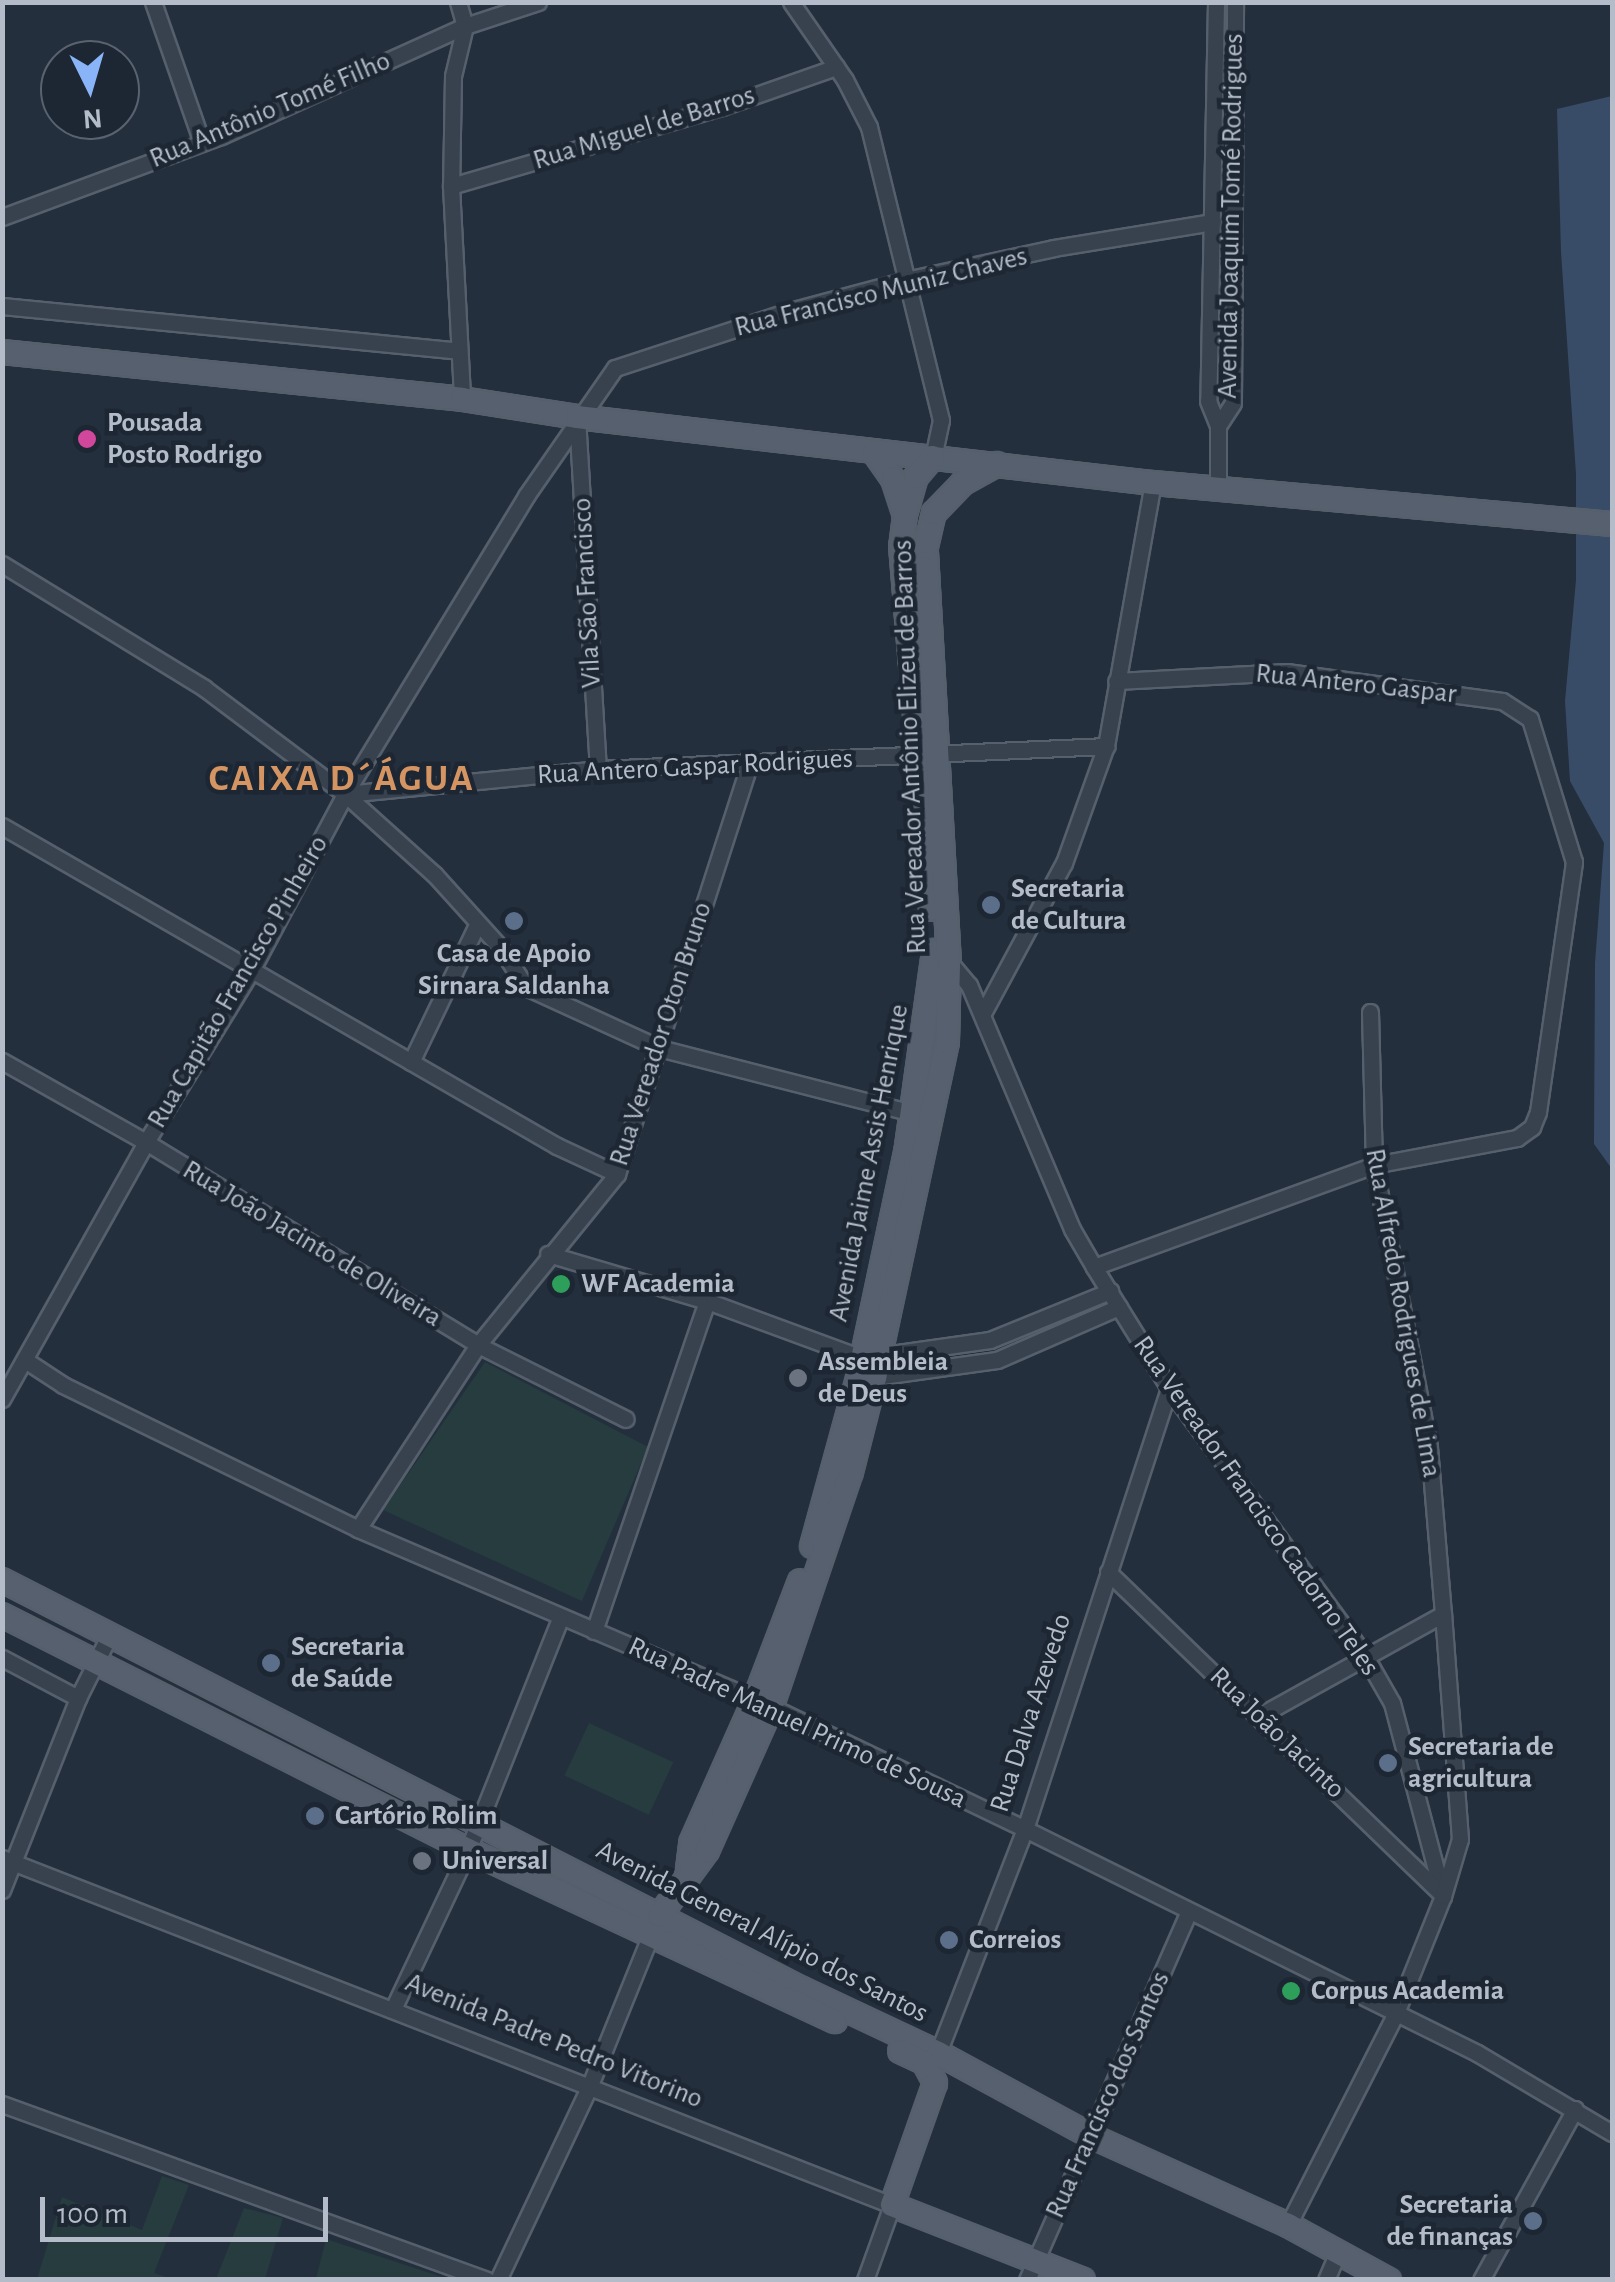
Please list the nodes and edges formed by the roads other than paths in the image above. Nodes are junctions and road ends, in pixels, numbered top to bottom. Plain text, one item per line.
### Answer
1 (153, 2) edge
2 (458, 2) edge
3 (538, 2) edge
4 (792, 2) edge
5 (1216, 2) edge
6 (1235, 2) edge
7 (465, 26) junction
8 (836, 68) junction
9 (202, 143) junction
10 (452, 186) junction
11 (2, 217) edge
12 (1213, 222) junction
13 (910, 278) junction
14 (2, 306) edge
15 (460, 350) junction
16 (2, 352) edge
17 (462, 400) junction
18 (577, 417) junction
19 (1218, 426) junction
20 (874, 452) junction
21 (934, 457) junction
22 (997, 464) junction
23 (1154, 482) junction
24 (1218, 489) junction
25 (934, 513) junction
26 (904, 514) junction
27 (1612, 524) edge
28 (2, 564) edge
29 (1116, 681) junction
30 (1106, 746) junction
31 (928, 755) junction
32 (750, 762) junction
33 (598, 769) junction
34 (345, 794) junction
35 (2, 826) edge
36 (478, 924) junction
37 (942, 954) junction
38 (251, 971) junction
39 (1370, 1012) dead end
40 (982, 1016) junction
41 (660, 1048) junction
42 (2, 1061) edge
43 (411, 1062) junction
44 (912, 1113) junction
45 (146, 1142) junction
46 (1374, 1165) junction
47 (617, 1174) junction
48 (548, 1254) junction
49 (1094, 1267) junction
50 (1110, 1291) junction
51 (706, 1301) junction
52 (1119, 1306) junction
53 (478, 1345) junction
54 (25, 1360) junction
55 (869, 1367) junction
56 (1169, 1388) junction
57 (2, 1399) edge
58 (626, 1419) dead end
59 (358, 1529) junction
60 (1108, 1572) junction
61 (2, 1580) edge
62 (2, 1614) edge
63 (1443, 1614) junction
64 (560, 1618) junction
65 (594, 1631) junction
66 (108, 1636) junction
67 (1364, 1654) junction
68 (2, 1658) edge
69 (96, 1662) junction
70 (78, 1698) junction
71 (763, 1704) junction
72 (1261, 1715) junction
73 (479, 1824) junction
74 (1025, 1829) junction
75 (468, 1850) junction
76 (8, 1861) edge
77 (2, 1890) edge
78 (1443, 1896) junction
79 (1190, 1911) junction
80 (660, 1914) junction
81 (650, 1936) junction
82 (393, 2009) junction
83 (1396, 2013) junction
84 (938, 2053) junction
85 (588, 2090) junction
86 (2, 2104) edge
87 (1575, 2110) junction
88 (1612, 2133) edge
89 (1091, 2136) junction
90 (892, 2204) junction
91 (1288, 2225) junction
92 (1340, 2250) junction
93 (1030, 2270) edge
94 (486, 2280) edge
95 (498, 2280) edge
96 (866, 2280) edge
97 (1083, 2280) edge
98 (1326, 2280) edge
99 (1389, 2280) edge
100 (1481, 2280) edge

1 - 9 street
2 - 7 street
3 - 7 street, Rua Antônio Tomé Filho
4 - 8 street
5 - 12 street, Avenida Joaquim Tomé Rodrigues
6 - 19 street, Avenida Joaquim Tomé Rodrigues
7 - 9 street, Rua Antônio Tomé Filho
7 - 10 street
8 - 10 street, Rua Miguel de Barros
8 - 13 street
9 - 11 street, Rua Antônio Tomé Filho
10 - 15 street
12 - 13 street, Rua Francisco Muniz Chaves
12 - 19 street, Avenida Joaquim Tomé Rodrigues
13 - 18 street, Rua Francisco Muniz Chaves
13 - 21 street
14 - 15 street
15 - 17 street
16 - 17 main road
17 - 18 main road
18 - 20 main road
18 - 33 street, Vila São Francisco
18 - 34 street, Rua Capitão Francisco Pinheiro
19 - 24 street, Avenida Joaquim Tomé Rodrigues
20 - 21 main road
20 - 26 main road, Avenida Jaime Assis Henrique
21 - 22 main road
21 - 25 main road
21 - 26 main road
22 - 23 main road
22 - 25 main road, Rua Vereador Antônio Elizeu de Barros
23 - 24 main road
23 - 29 street
24 - 27 main road
25 - 31 main road, Rua Vereador Antônio Elizeu de Barros
26 - 31 main road, Avenida Jaime Assis Henrique
28 - 34 street
29 - 30 street
29 - 46 street, Rua Antero Gaspar
30 - 31 street, Rua Antero Gaspar Rodrigues
30 - 40 street
31 - 32 street, Rua Antero Gaspar Rodrigues
31 - 37 main road, Avenida Jaime Assis Henrique
32 - 33 street, Rua Antero Gaspar Rodrigues
32 - 41 street, Rua Vereador Oton Bruno
33 - 34 street, Rua Antero Gaspar Rodrigues
34 - 36 street
34 - 38 street, Rua Capitão Francisco Pinheiro
35 - 38 street
36 - 41 street
36 - 43 street
37 - 40 street, Rua Vereador Francisco Cadorno Teles
37 - 44 main road, Avenida Jaime Assis Henrique
37 - 55 main road, Rua Vereador Antônio Elizeu de Barros
38 - 43 street
38 - 45 street, Rua Capitão Francisco Pinheiro
39 - 46 street, Rua Alfredo Rodrigues de Lima
40 - 49 street, Rua Vereador Francisco Cadorno Teles
41 - 44 street
41 - 47 street, Rua Vereador Oton Bruno
42 - 45 street, Rua João Jacinto de Oliveira
43 - 47 street
44 - 55 main road, Avenida Jaime Assis Henrique
45 - 53 street, Rua João Jacinto de Oliveira
45 - 54 street, Rua Capitão Francisco Pinheiro
46 - 49 street
46 - 63 street, Rua Alfredo Rodrigues de Lima
47 - 48 street, Rua Vereador Oton Bruno
48 - 51 street
48 - 53 street, Rua Vereador Oton Bruno
49 - 50 street, Rua Vereador Francisco Cadorno Teles
50 - 52 street, Rua Vereador Francisco Cadorno Teles
50 - 55 street
51 - 55 street
51 - 65 street
52 - 55 street
52 - 56 street, Rua Vereador Francisco Cadorno Teles
53 - 58 street, Rua João Jacinto de Oliveira
53 - 59 street, Rua Vereador Oton Bruno
54 - 57 street, Rua Capitão Francisco Pinheiro
54 - 59 street, Rua Padre Manuel Primo de Sousa
55 - 71 main road, Avenida Jaime Assis Henrique
56 - 60 street, Rua Dalva Azevedo
56 - 67 street, Rua Vereador Francisco Cadorno Teles
59 - 64 street, Rua Padre Manuel Primo de Sousa
60 - 72 street, Rua João Jacinto
60 - 74 street, Rua Dalva Azevedo
61 - 66 main road, Avenida General Alípio dos Santos
62 - 69 main road, Avenida General Alípio dos Santos
63 - 67 street
63 - 78 street, Rua Alfredo Rodrigues de Lima
64 - 65 street, Rua Padre Manuel Primo de Sousa
64 - 73 street
65 - 71 street, Rua Padre Manuel Primo de Sousa
66 - 69 street
66 - 73 main road, Avenida General Alípio dos Santos
67 - 72 street
67 - 78 street, Rua Vereador Francisco Cadorno Teles
68 - 70 street
69 - 70 street
69 - 75 main road, Avenida General Alípio dos Santos
70 - 76 street
71 - 74 street, Rua Padre Manuel Primo de Sousa
71 - 80 main road, Avenida Jaime Assis Henrique
72 - 78 street, Rua João Jacinto
73 - 75 street
73 - 80 main road, Avenida General Alípio dos Santos
74 - 79 street, Rua Padre Manuel Primo de Sousa
74 - 84 street, Rua Dalva Azevedo
75 - 81 main road, Avenida General Alípio dos Santos
75 - 82 street
76 - 77 street
76 - 82 street, Avenida Padre Pedro Vitorino
78 - 83 street
79 - 83 street, Rua Padre Manuel Primo de Sousa
79 - 89 street, Rua Francisco dos Santos
80 - 81 street
80 - 84 main road, Avenida General Alípio dos Santos
81 - 85 street
81 - 90 main road, Avenida General Alípio dos Santos
82 - 85 street, Avenida Padre Pedro Vitorino
83 - 87 street, Rua Padre Manuel Primo de Sousa
83 - 91 street
84 - 89 main road, Avenida General Alípio dos Santos
85 - 90 street, Avenida Padre Pedro Vitorino
85 - 95 street
86 - 94 street
87 - 88 street, Rua Padre Manuel Primo de Sousa
87 - 100 street
89 - 91 main road, Avenida General Alípio dos Santos
89 - 93 street, Rua Francisco dos Santos
90 - 93 main road, Avenida Padre Pedro Vitorino
90 - 96 street
91 - 92 main road, Avenida General Alípio dos Santos
92 - 98 street
92 - 99 main road, Avenida General Alípio dos Santos
93 - 97 main road, Avenida Padre Pedro Vitorino

